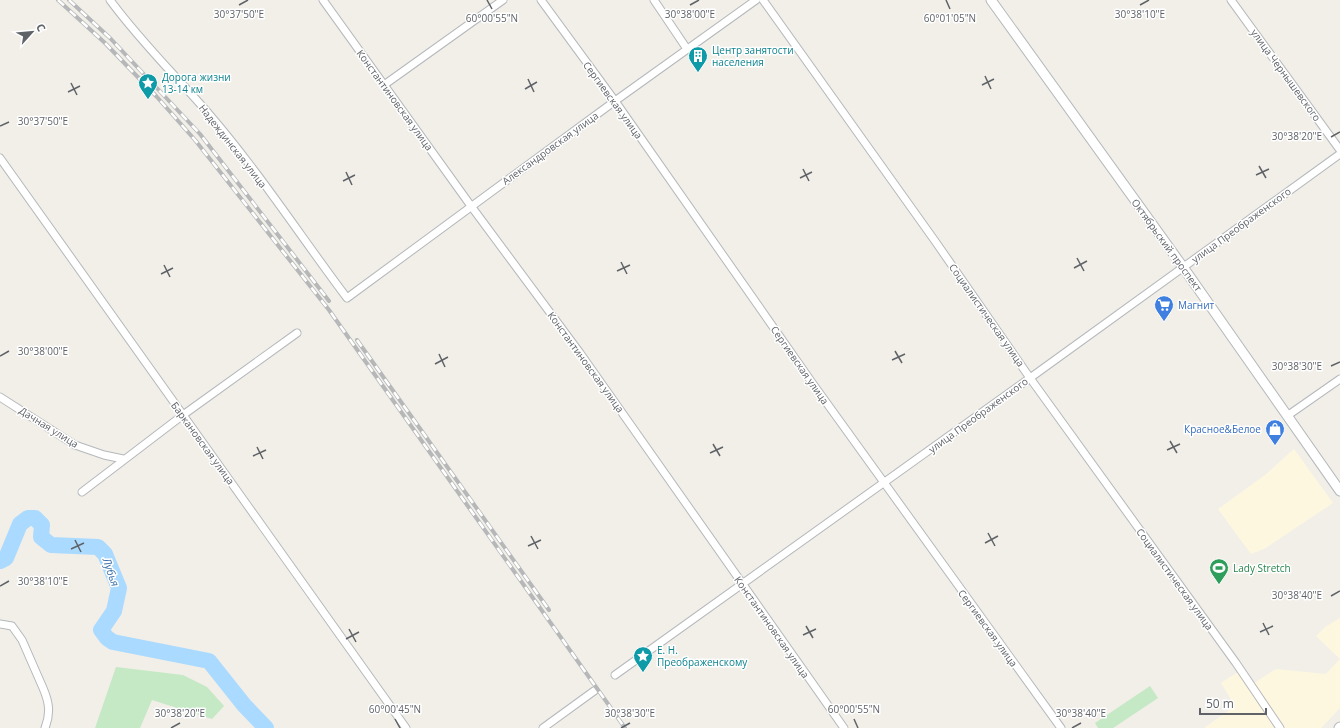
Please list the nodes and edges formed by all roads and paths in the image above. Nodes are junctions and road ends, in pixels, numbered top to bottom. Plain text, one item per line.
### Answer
1 (110, 0) edge
2 (323, 0) edge
3 (504, 0) edge
4 (541, 0) edge
5 (654, 0) edge
6 (756, 0) edge
7 (763, 0) edge
8 (991, 0) edge
9 (1231, 0) edge
10 (687, 50) junction
11 (384, 86) junction
12 (615, 101) junction
13 (1340, 150) edge
14 (1340, 154) edge
15 (0, 158) edge
16 (471, 206) junction
17 (1183, 267) junction
18 (347, 298) joint
19 (297, 333) dead end
20 (1030, 378) junction
21 (1340, 379) edge
22 (0, 397) edge
23 (183, 415) junction
24 (1287, 416) junction
25 (123, 459) junction
26 (884, 483) junction
27 (1340, 491) edge
28 (82, 492) dead end
29 (741, 583) junction
30 (0, 624) edge
31 (615, 675) dead end
32 (594, 691) dead end
33 (45, 728) edge
34 (406, 728) edge
35 (543, 728) edge
36 (844, 728) edge
37 (1061, 728) edge
38 (1280, 728) edge

1 - 18 street, Надеждинская улица
2 - 11 street, Константиновская улица
3 - 11 street
4 - 12 street, Сергиевская улица
5 - 10 street
6 - 10 street, Александровская улица
7 - 20 street, Социалистическая улица
8 - 17 street, Октябрьский проспект
9 - 13 street, улица Чернышевского
10 - 12 street, Александровская улица
11 - 16 street, Константиновская улица
12 - 16 street, Александровская улица
12 - 26 street, Сергиевская улица
14 - 17 street, улица Преображенского
15 - 23 street, Баркановская улица
16 - 18 street, Александровская улица
16 - 29 street, Константиновская улица
17 - 20 street, улица Преображенского
17 - 24 street, Октябрьский проспект
19 - 23 street
20 - 26 street, улица Преображенского
20 - 38 street, Социалистическая улица
21 - 24 street
22 - 25 street, Дачная улица
23 - 25 street
23 - 34 street, Баркановская улица
24 - 27 street, Октябрьский проспект
25 - 28 street
26 - 29 street, улица Преображенского
26 - 37 street, Сергиевская улица
29 - 31 street, улица Преображенского
29 - 36 street, Константиновская улица
30 - 33 street
32 - 35 street

